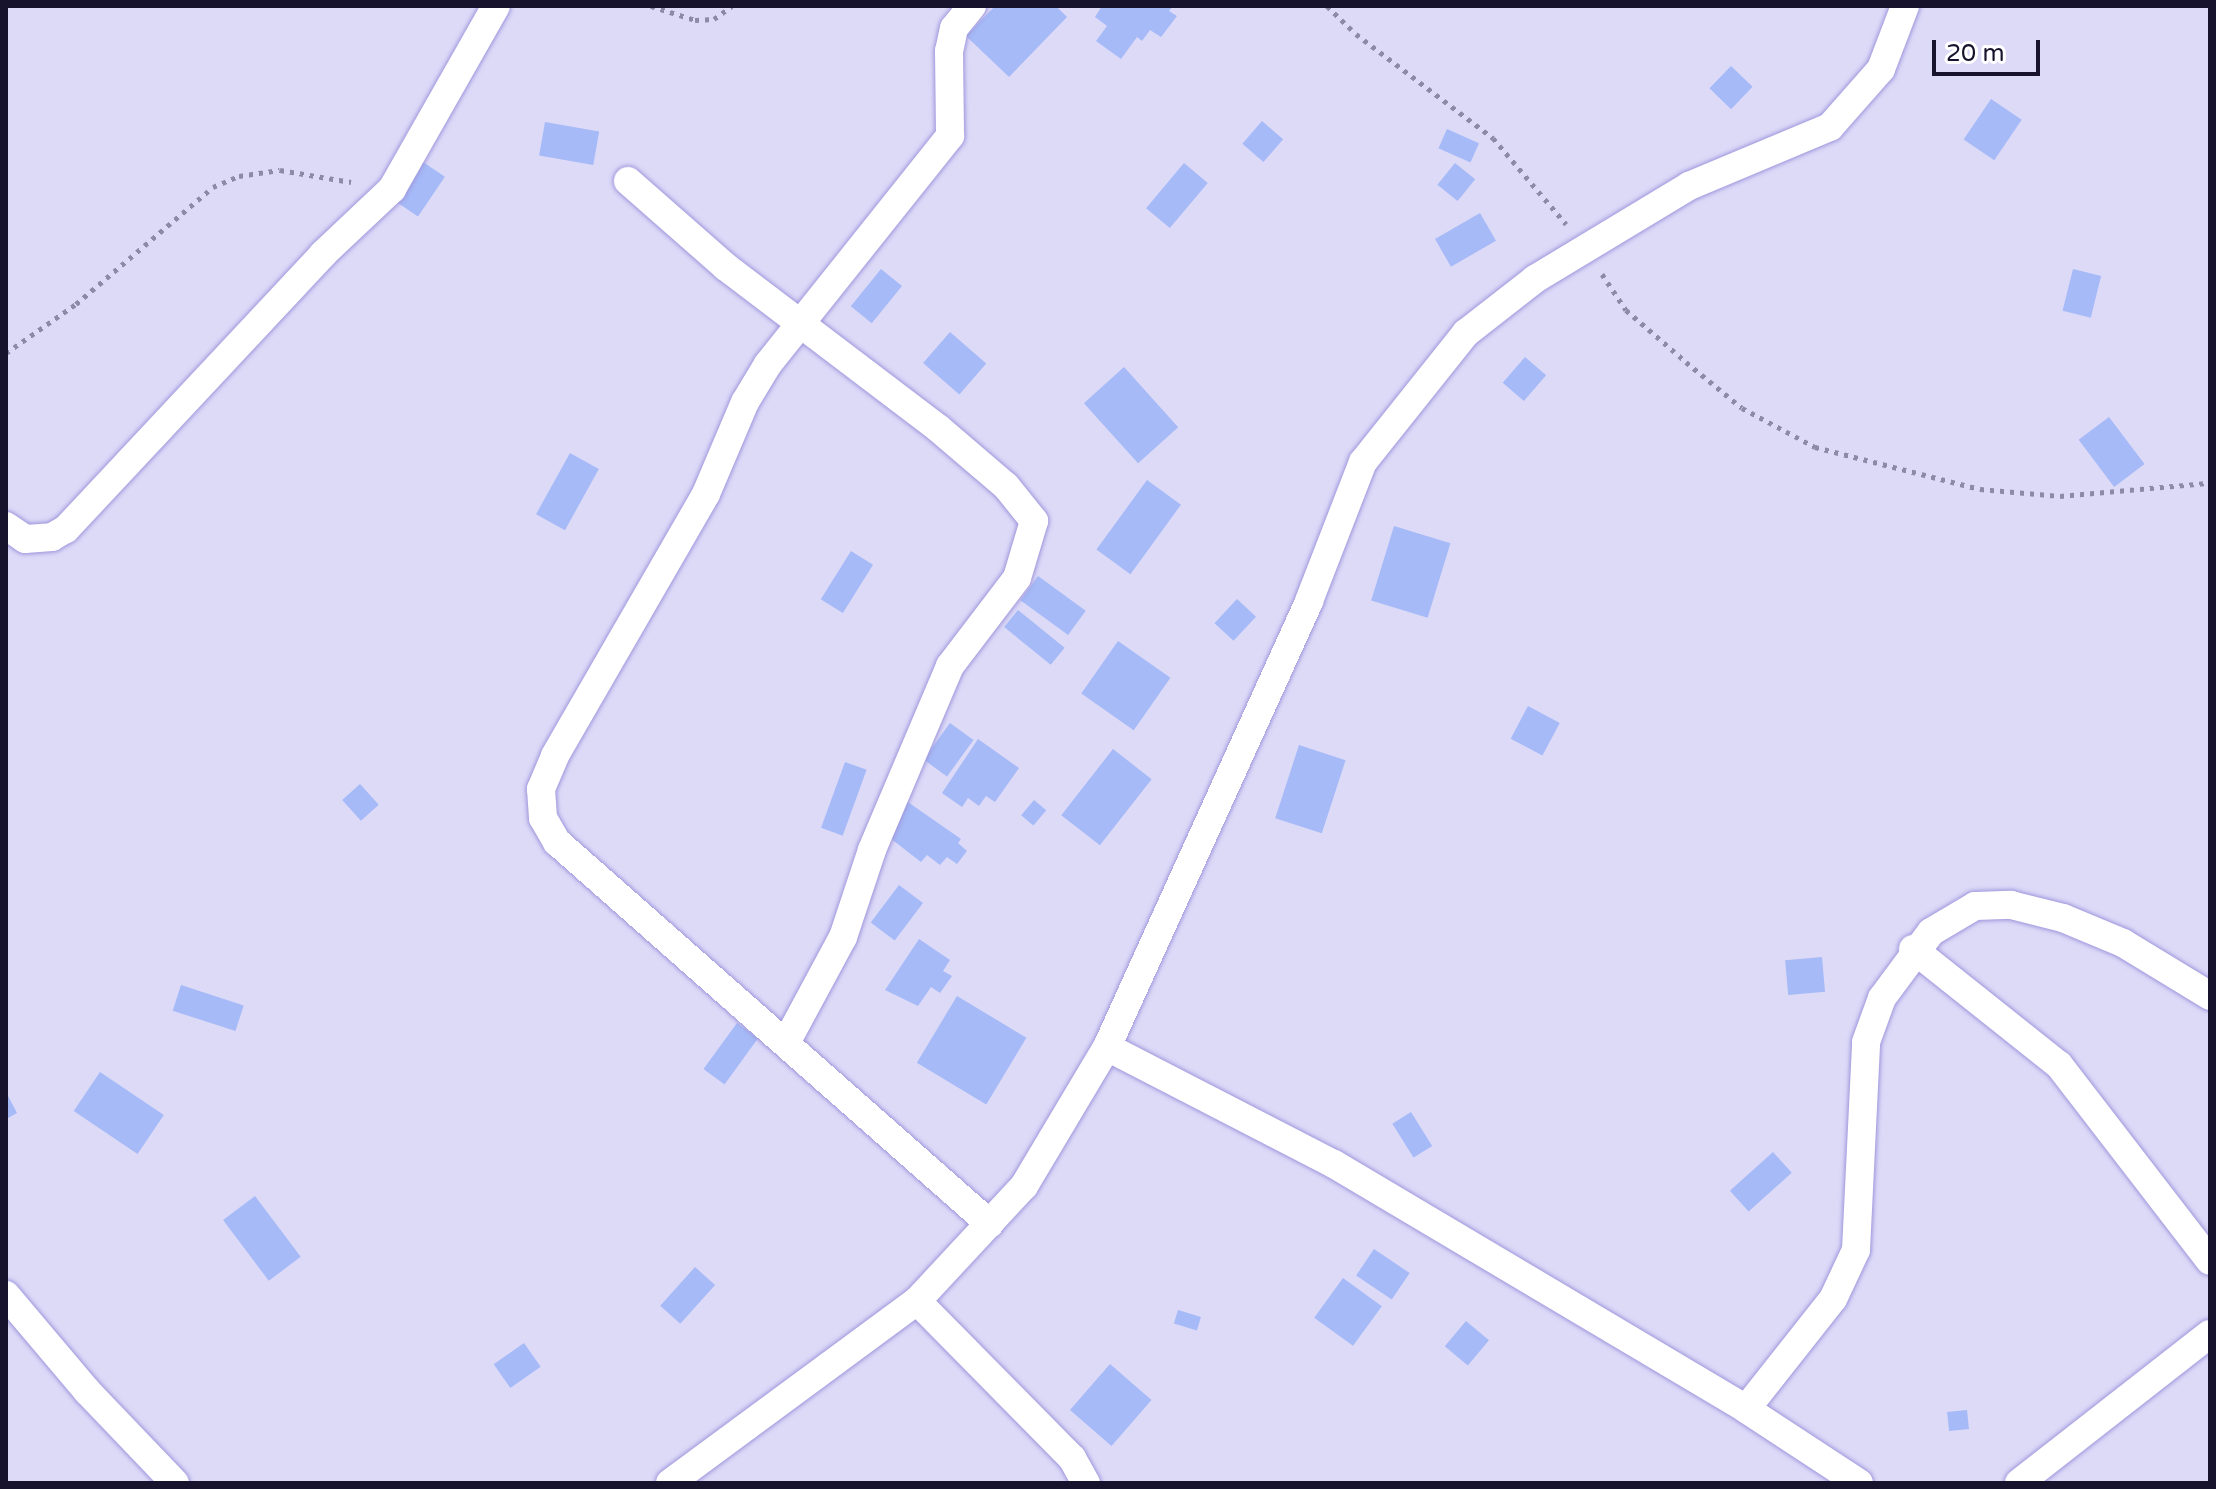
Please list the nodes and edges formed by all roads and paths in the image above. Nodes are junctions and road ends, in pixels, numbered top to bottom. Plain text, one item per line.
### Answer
1 (496, 6) edge
2 (651, 6) edge
3 (732, 6) edge
4 (972, 6) edge
5 (1327, 6) edge
6 (1905, 6) edge
7 (628, 181) dead end
8 (392, 189) junction
9 (1584, 248) junction
10 (800, 320) junction
11 (6, 353) edge
12 (2210, 483) edge
13 (6, 526) edge
14 (1913, 949) junction
15 (2210, 996) edge
16 (787, 1041) junction
17 (1107, 1047) junction
18 (990, 1224) junction
19 (2210, 1261) edge
20 (6, 1295) edge
21 (917, 1301) junction
22 (2210, 1334) edge
23 (1746, 1409) junction
24 (175, 1483) edge
25 (670, 1483) edge
26 (1086, 1483) edge
27 (1859, 1483) edge
28 (2019, 1483) edge

1 - 8 street
2 - 3 path
4 - 10 street
5 - 9 path
6 - 9 street
7 - 10 street
8 - 11 path
8 - 13 street
9 - 12 path
9 - 17 street
10 - 16 street
10 - 16 street
14 - 15 street
14 - 19 street
14 - 23 street
16 - 18 street
17 - 18 street
17 - 23 street
18 - 21 street
20 - 24 street
21 - 25 street
21 - 26 street
22 - 28 street
23 - 27 street

